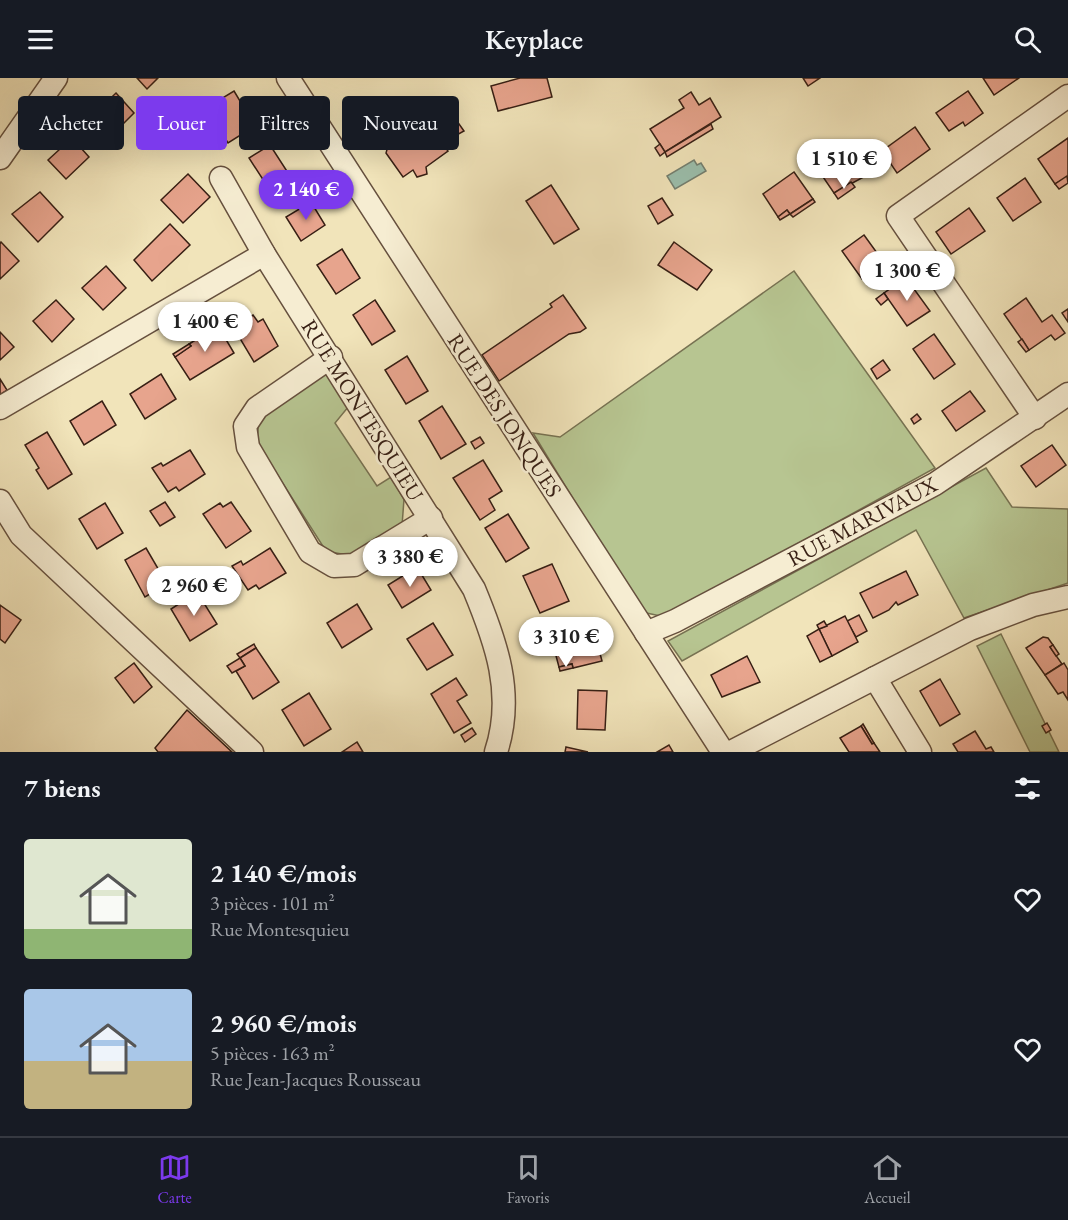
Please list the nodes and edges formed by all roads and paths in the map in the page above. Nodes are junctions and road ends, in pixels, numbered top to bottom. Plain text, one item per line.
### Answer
1 (56, 78) edge
2 (288, 78) edge
3 (1068, 96) edge
4 (0, 158) edge
5 (221, 178) dead end
6 (264, 254) junction
7 (331, 357) junction
8 (1068, 394) edge
9 (0, 408) edge
10 (1035, 418) junction
11 (0, 501) edge
12 (431, 518) junction
13 (1065, 603) edge
14 (646, 633) junction
15 (875, 678) junction
16 (252, 752) edge
17 (496, 752) edge
18 (723, 752) edge
19 (732, 752) edge
20 (920, 752) edge

1 - 4 street
2 - 14 street, RUE DES JONQUES
3 - 10 street
5 - 6 street, RUE MONTESQUIEU
6 - 7 street, RUE MONTESQUIEU
6 - 9 street
7 - 12 street, RUE MONTESQUIEU
7 - 12 street
8 - 10 street, RUE MARIVAUX
10 - 14 street, RUE MARIVAUX
11 - 16 street
12 - 17 street, RUE MONTESQUIEU
13 - 15 street
14 - 18 street, RUE DES JONQUES
15 - 19 street
15 - 20 street

